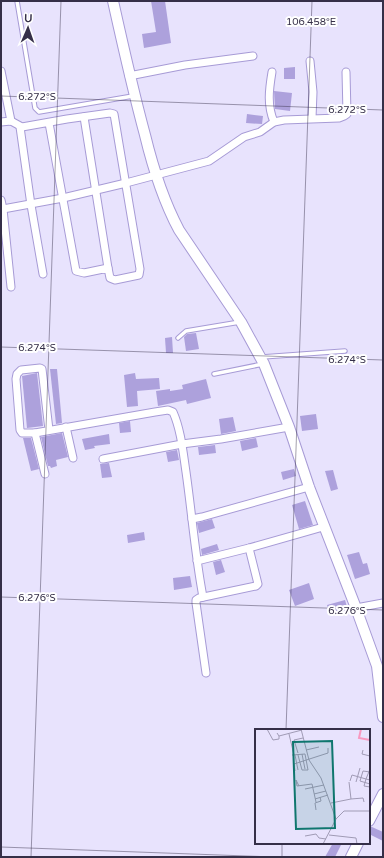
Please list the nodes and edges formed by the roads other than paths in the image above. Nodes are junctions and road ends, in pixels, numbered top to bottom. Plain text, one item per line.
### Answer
1 (17, 1) edge
2 (113, 1) edge
3 (253, 56) dead end
4 (310, 61) dead end
5 (1, 71) edge
6 (272, 72) dead end
7 (346, 72) dead end
8 (129, 76) junction
9 (134, 95) junction
10 (84, 116) junction
11 (312, 118) junction
12 (11, 121) junction
13 (1, 122) edge
14 (274, 122) junction
15 (49, 123) junction
16 (20, 127) junction
17 (156, 176) junction
18 (126, 183) junction
19 (95, 190) junction
20 (63, 198) junction
21 (1, 200) edge
22 (31, 205) junction
23 (2, 209) junction
24 (108, 268) junction
25 (44, 274) dead end
26 (11, 287) dead end
27 (241, 322) junction
28 (178, 338) dead end
29 (345, 351) dead end
30 (262, 360) junction
31 (214, 374) dead end
32 (66, 427) junction
33 (289, 427) junction
34 (49, 430) junction
35 (35, 433) junction
36 (182, 444) junction
37 (73, 458) dead end
38 (103, 459) dead end
39 (45, 474) dead end
40 (308, 487) junction
41 (192, 519) junction
42 (323, 527) junction
43 (248, 548) junction
44 (197, 561) junction
45 (203, 597) junction
46 (383, 603) edge
47 (356, 608) junction
48 (206, 673) dead end
49 (383, 718) edge
50 (383, 794) edge
51 (370, 818) edge
52 (358, 844) edge
53 (351, 857) edge

1 - 9 lane
2 - 8 street
3 - 8 street
4 - 11 street
5 - 12 street
6 - 14 street
7 - 11 street
8 - 9 street
9 - 17 street
10 - 15 street
10 - 18 street
10 - 19 street
11 - 14 street
12 - 13 street
12 - 16 street
14 - 17 street
15 - 16 street
15 - 20 street
16 - 22 street
17 - 18 street
17 - 27 street
18 - 19 street
18 - 24 street
19 - 20 street
19 - 24 street
20 - 22 street
20 - 24 street
21 - 23 street
22 - 23 street
22 - 25 street
23 - 26 street
27 - 28 lane
27 - 30 street
29 - 30 lane
30 - 31 lane
30 - 33 street
32 - 34 street
32 - 36 street
32 - 37 street
33 - 36 street
33 - 40 street
34 - 35 street
34 - 35 street
35 - 39 street
36 - 38 street
36 - 41 street
40 - 41 street
40 - 42 street
41 - 44 street
42 - 43 street
42 - 47 street
43 - 44 street
43 - 45 street
44 - 45 street
45 - 48 street
46 - 47 street
47 - 49 street
50 - 51 street
52 - 53 street

